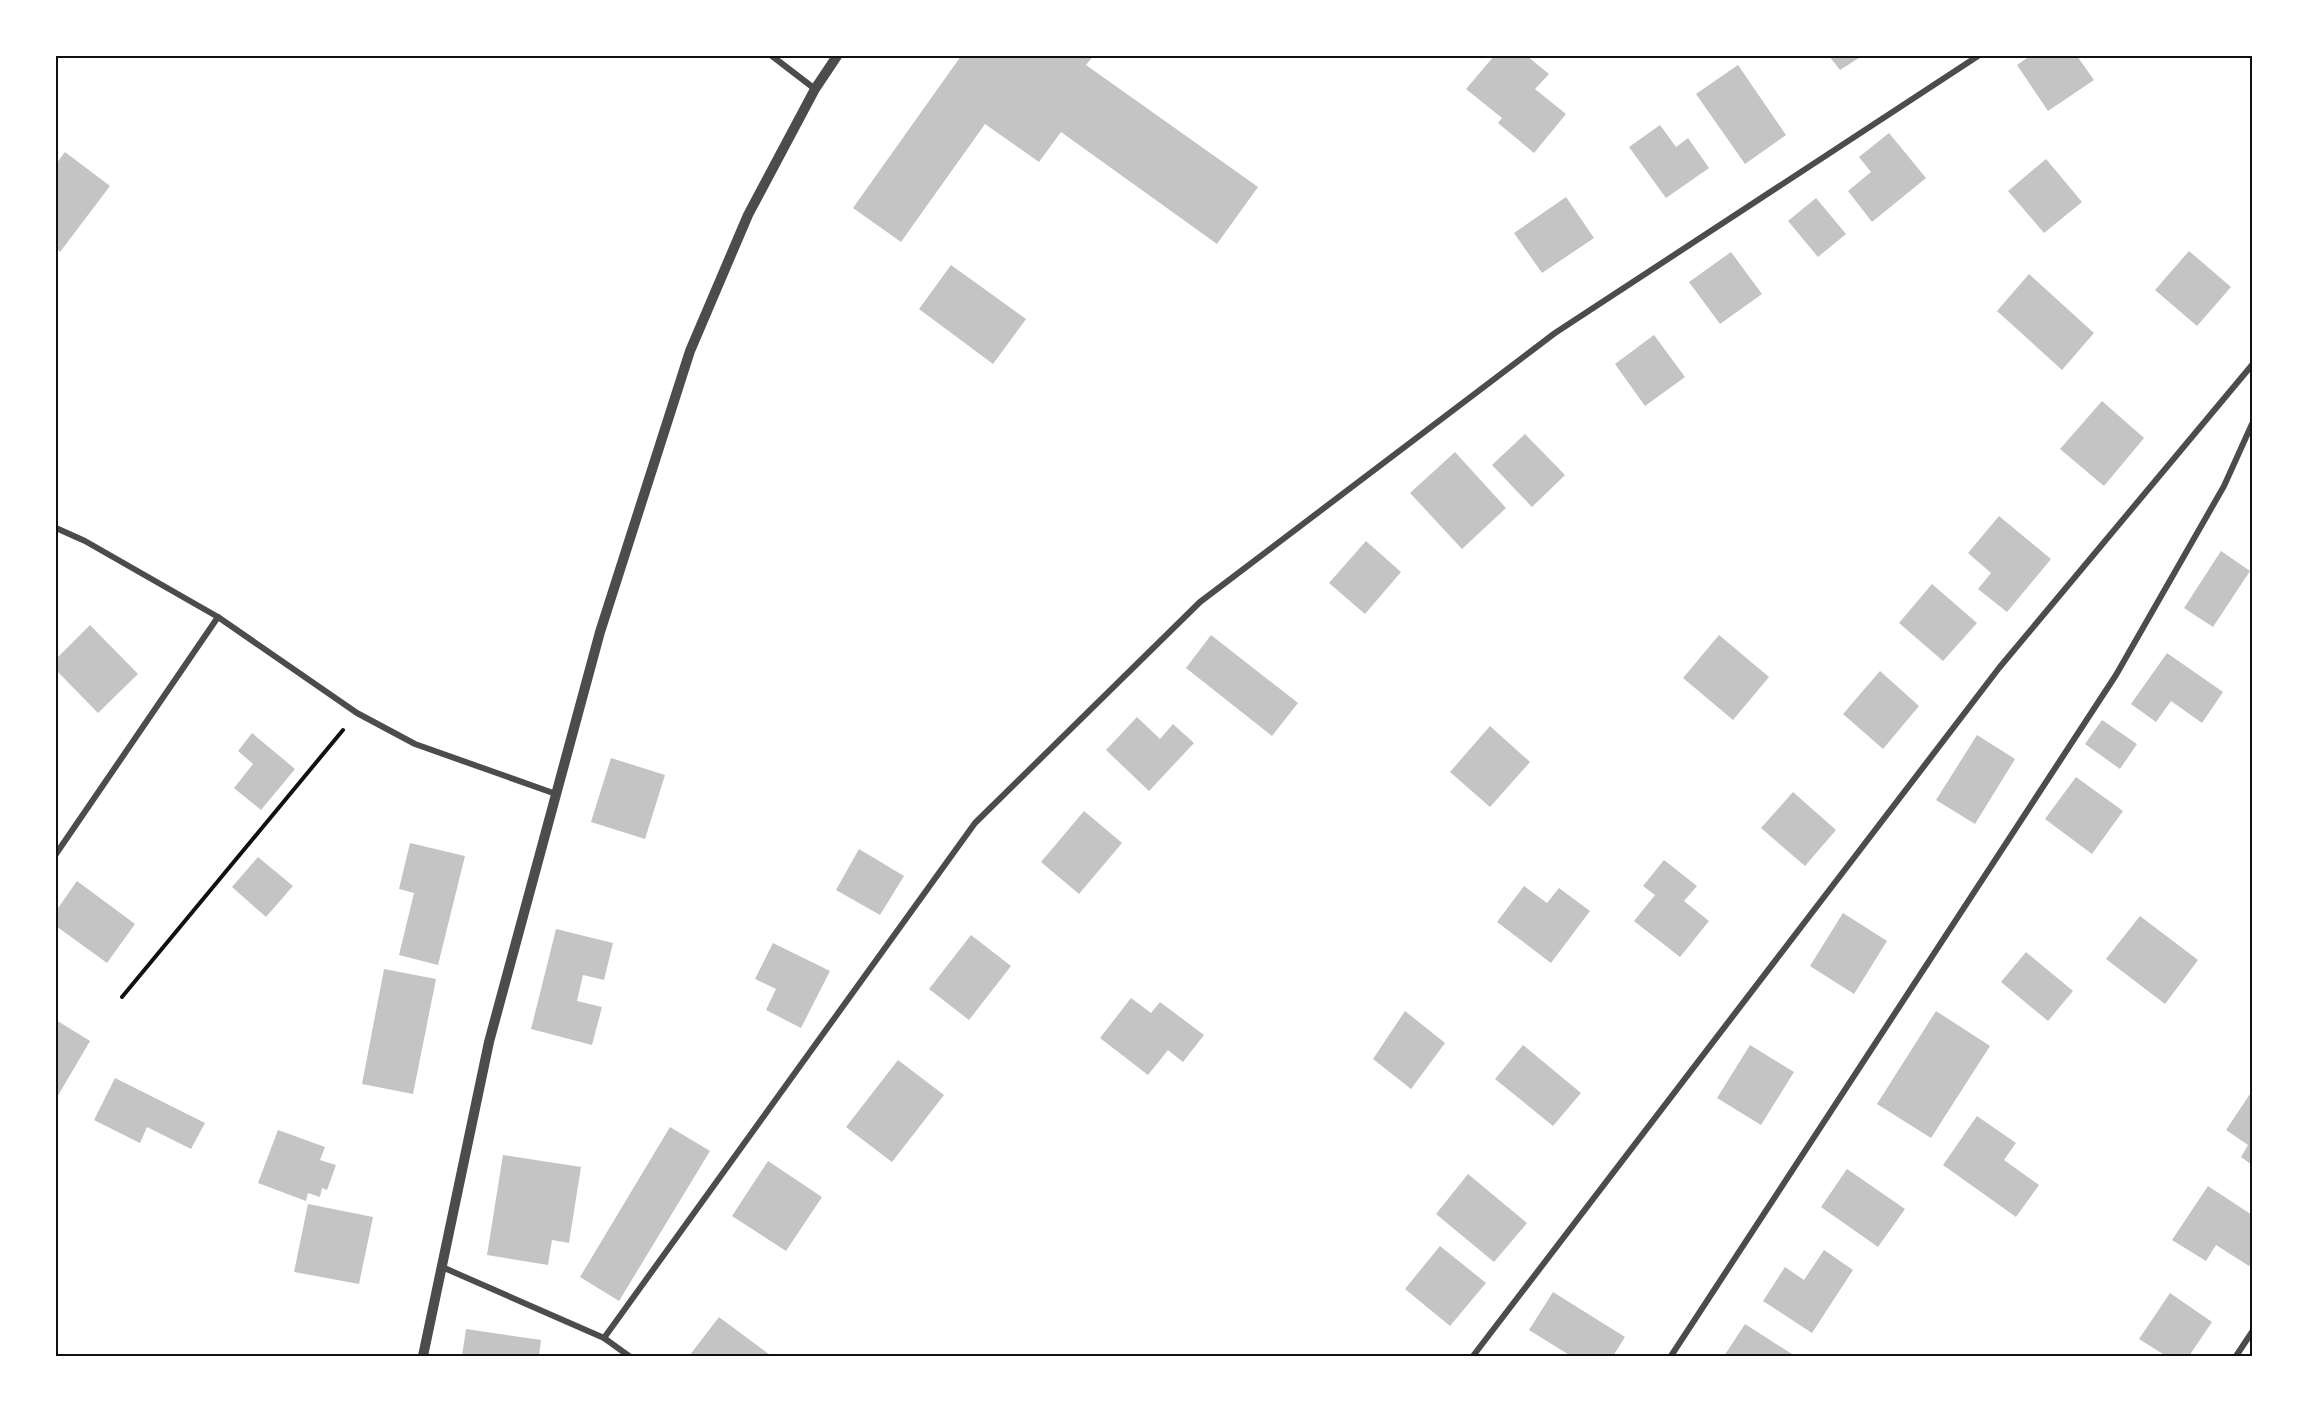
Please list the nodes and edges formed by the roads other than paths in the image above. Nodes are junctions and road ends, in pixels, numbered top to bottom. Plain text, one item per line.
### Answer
1 (772, 56) edge
2 (837, 56) edge
3 (1978, 56) edge
4 (815, 89) junction
5 (2253, 365) edge
6 (2253, 423) edge
7 (56, 528) edge
8 (218, 617) junction
9 (556, 794) junction
10 (56, 854) edge
11 (442, 1267) junction
12 (2253, 1332) edge
13 (604, 1338) junction
14 (423, 1356) edge
15 (629, 1356) edge
16 (1473, 1356) edge
17 (1671, 1356) edge
18 (2236, 1356) edge

1 - 4 street
2 - 4 street
3 - 13 street
4 - 9 street
5 - 16 street
6 - 17 street
7 - 8 street
8 - 9 street
8 - 10 street
9 - 11 street
11 - 13 street
11 - 14 street
12 - 18 street
13 - 15 street

